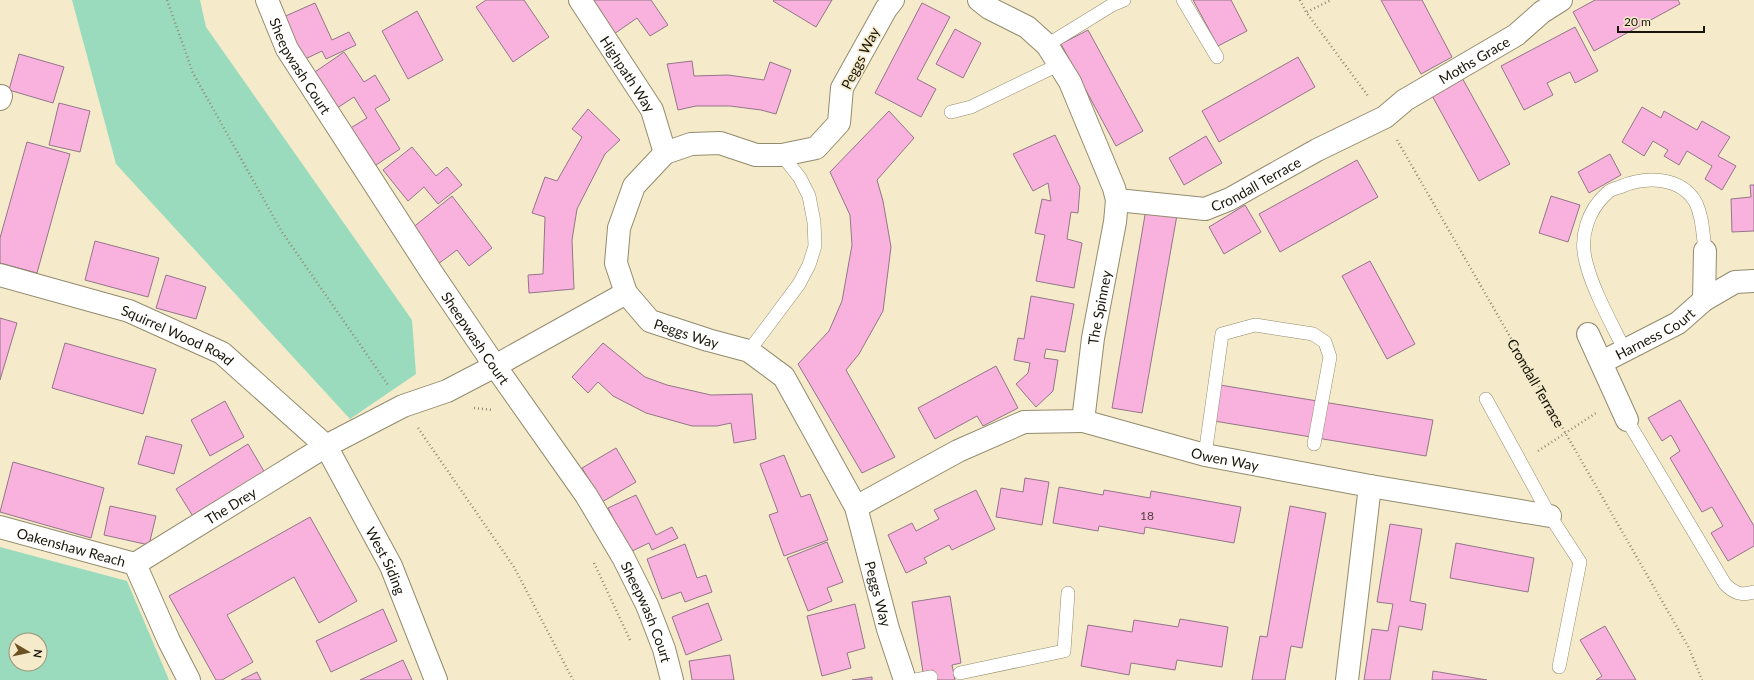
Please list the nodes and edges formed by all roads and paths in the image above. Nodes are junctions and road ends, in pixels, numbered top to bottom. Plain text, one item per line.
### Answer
1 (168, 0) edge
2 (267, 0) edge
3 (580, 0) edge
4 (893, 0) edge
5 (979, 0) edge
6 (1124, 0) edge
7 (1183, 0) edge
8 (1300, 0) edge
9 (1331, 0) edge
10 (1561, 0) edge
11 (1306, 12) junction
12 (1048, 45) junction
13 (1217, 57) dead end
14 (1060, 64) junction
15 (951, 112) dead end
16 (1385, 118) junction
17 (665, 153) junction
18 (782, 155) junction
19 (1117, 200) junction
20 (1705, 251) joint
21 (0, 275) edge
22 (1754, 281) edge
23 (626, 293) junction
24 (1704, 300) junction
25 (1588, 334) dead end
26 (749, 350) junction
27 (1625, 351) junction
28 (1602, 362) junction
29 (495, 366) junction
30 (1486, 399) dead end
31 (1618, 399) junction
32 (403, 406) junction
33 (1627, 420) joint
34 (1083, 421) junction
35 (1566, 433) junction
36 (1314, 444) dead end
37 (326, 446) junction
38 (1205, 455) junction
39 (1520, 462) junction
40 (1370, 486) junction
41 (856, 507) junction
42 (1550, 516) junction
43 (0, 527) edge
44 (135, 564) junction
45 (1754, 592) edge
46 (1068, 593) dead end
47 (1559, 667) dead end
48 (960, 673) dead end
49 (931, 677) dead end
50 (189, 680) edge
51 (436, 680) edge
52 (572, 680) edge
53 (672, 680) edge
54 (905, 680) edge
55 (915, 680) edge
56 (1347, 680) edge
57 (1702, 680) edge

1 - 32 path
2 - 29 street, Sheepwash Court
3 - 17 street, Highpath Way
4 - 18 street, Peggs Way
5 - 12 street, The Spinney
6 - 12 lane
7 - 13 lane
8 - 11 path, Crondall Terrace
9 - 11 path
10 - 16 street, Moths Grace
11 - 16 path, Crondall Terrace
12 - 14 street, The Spinney
14 - 15 lane
14 - 19 street, The Spinney
16 - 19 street, Crondall Terrace
16 - 35 path, Crondall Terrace
17 - 18 street, Peggs Way
17 - 23 street, Peggs Way
18 - 26 lane
19 - 34 street, The Spinney
20 - 24 street, Harness Court
20 - 27 lane
21 - 37 street, Squirrel Wood Road
22 - 24 street, Harness Court
23 - 26 street, Peggs Way
23 - 29 street, The Drey
24 - 27 street, Harness Court
25 - 28 street, Harness Court
26 - 41 street, Peggs Way
27 - 28 street, Harness Court
28 - 31 street, Harness Court
29 - 32 street, The Drey
29 - 53 street, Sheepwash Court
30 - 39 lane
31 - 33 street, Harness Court
31 - 35 path
32 - 37 street, The Drey
32 - 52 path
33 - 45 lane
34 - 38 street, Owen Way
34 - 41 street
35 - 39 path
35 - 57 path, Crondall Terrace
36 - 38 lane
37 - 44 street, The Drey
37 - 51 street, West Siding
38 - 40 street, Owen Way
39 - 42 lane
40 - 42 street, Owen Way
40 - 56 street
41 - 54 street, Peggs Way
42 - 47 lane
43 - 44 street, Oakenshaw Reach
44 - 50 street, Oakenshaw Reach
46 - 48 lane
49 - 55 lane

